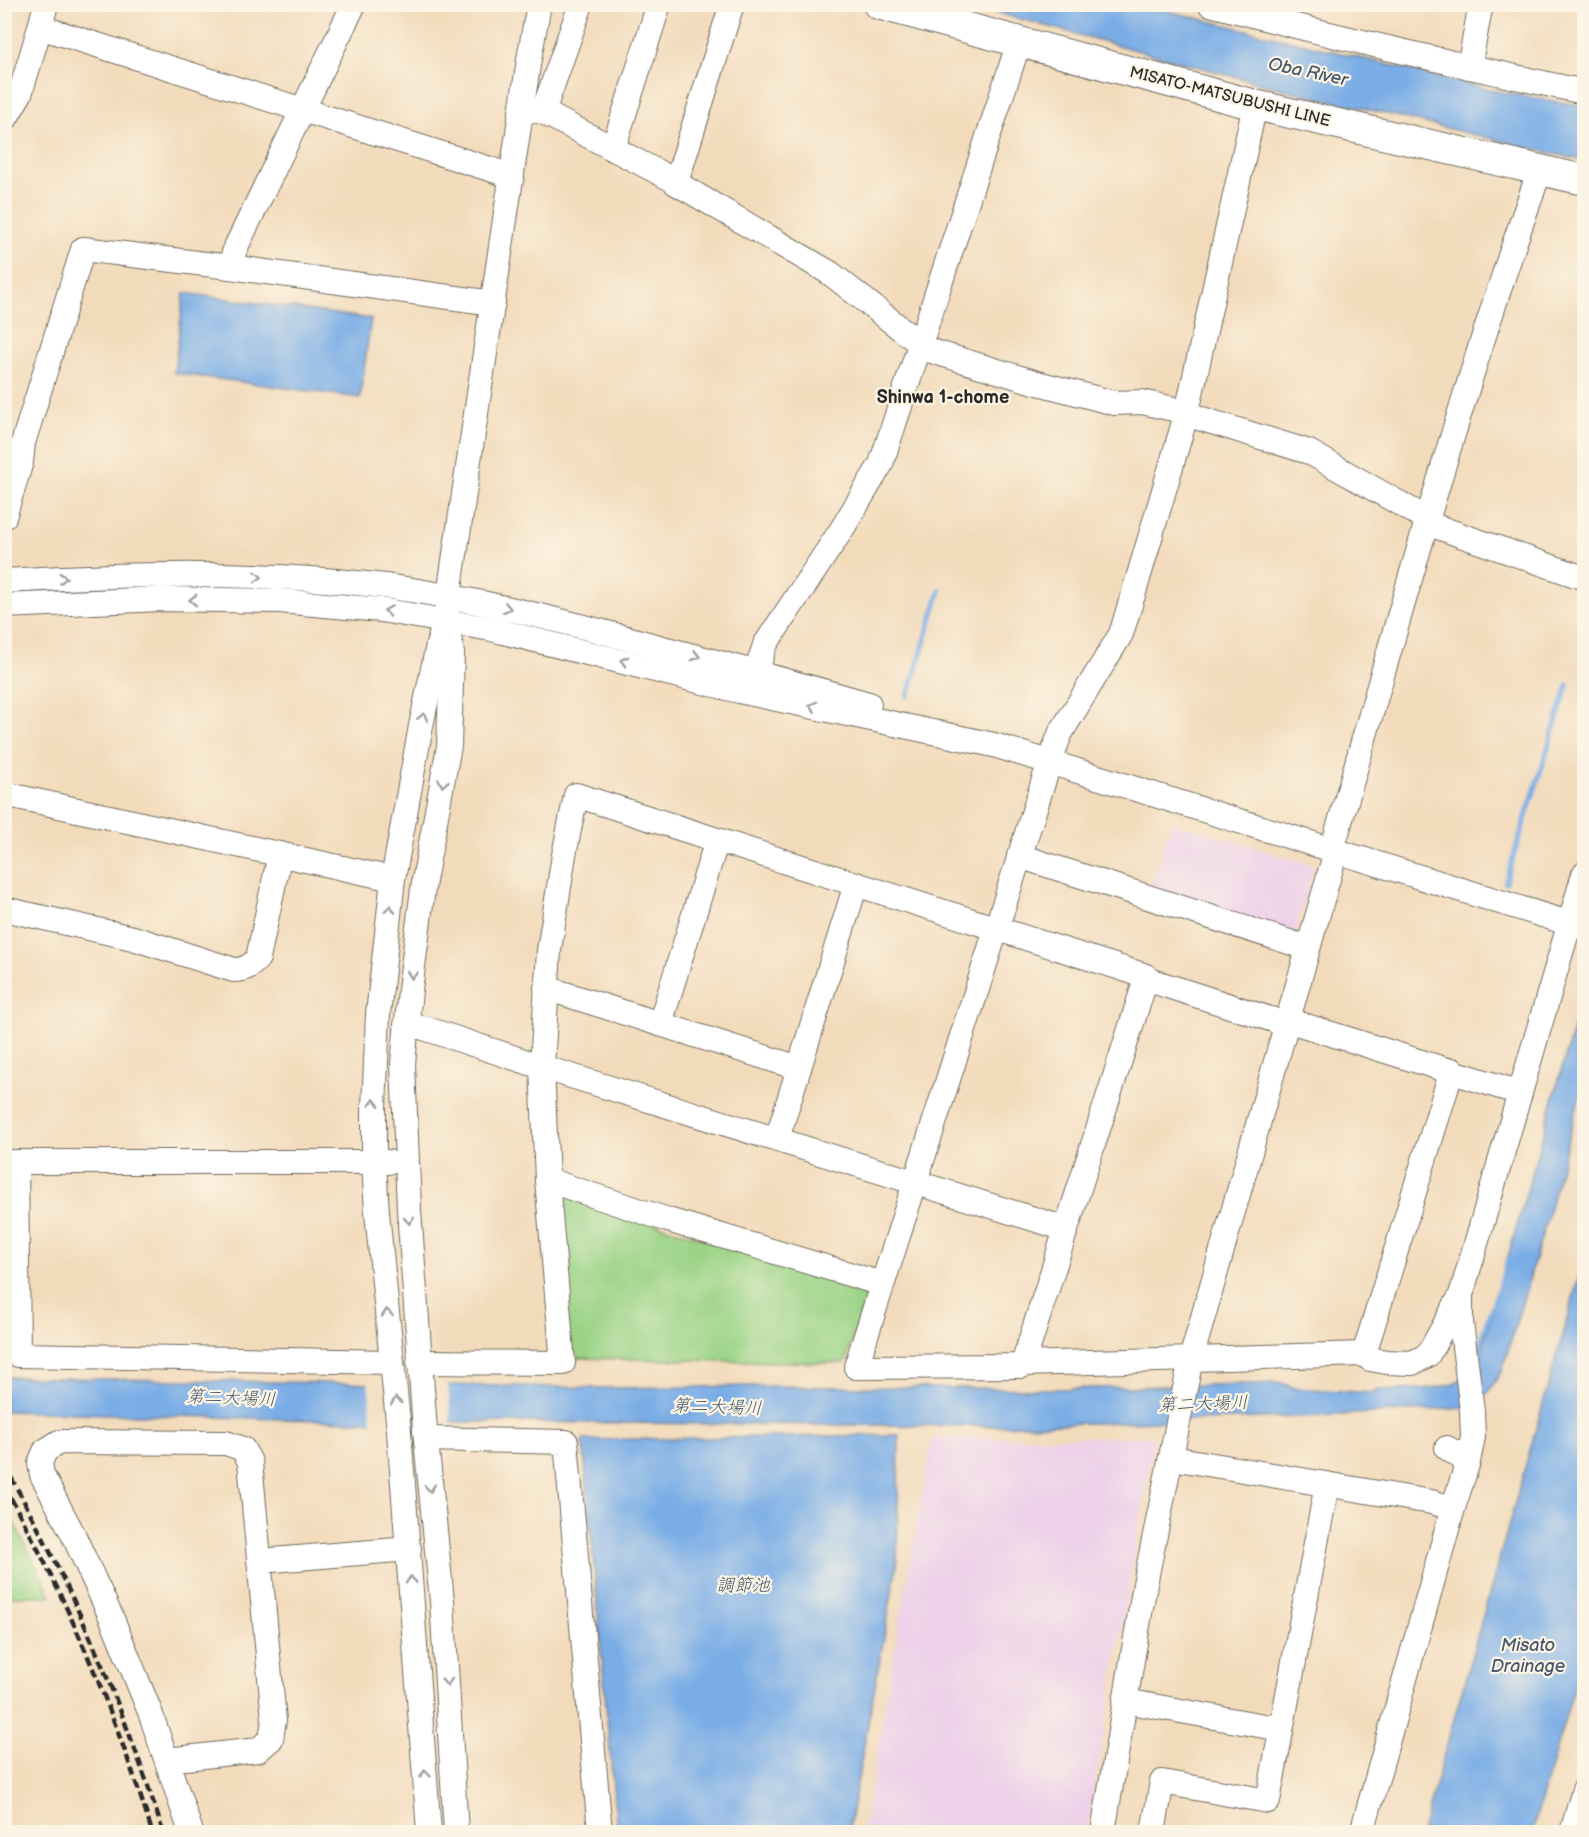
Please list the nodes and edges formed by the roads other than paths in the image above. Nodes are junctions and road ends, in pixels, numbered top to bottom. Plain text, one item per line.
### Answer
1 (354, 4) edge
2 (539, 4) edge
3 (581, 4) edge
4 (658, 4) edge
5 (732, 4) edge
6 (879, 4) edge
7 (1210, 4) edge
8 (1481, 4) edge
9 (43, 16) edge
10 (1019, 42) junction
11 (1469, 68) junction
12 (1584, 92) edge
13 (1255, 105) junction
14 (303, 109) junction
15 (532, 111) junction
16 (4, 121) edge
17 (613, 150) junction
18 (1540, 170) junction
19 (512, 176) junction
20 (1584, 180) edge
21 (676, 183) junction
22 (230, 267) junction
23 (493, 303) junction
24 (919, 345) junction
25 (1187, 413) junction
26 (14, 439) edge
27 (4, 517) edge
28 (1427, 521) junction
29 (1584, 578) edge
30 (4, 581) edge
31 (449, 596) junction
32 (4, 606) edge
33 (446, 621) junction
34 (753, 683) junction
35 (1050, 761) junction
36 (4, 794) edge
37 (717, 840) junction
38 (1334, 850) junction
39 (280, 854) junction
40 (1019, 856) junction
41 (1584, 874) edge
42 (393, 879) junction
43 (856, 884) junction
44 (4, 909) edge
45 (1578, 926) edge
46 (996, 928) junction
47 (1308, 948) junction
48 (1146, 980) junction
49 (546, 988) junction
50 (1287, 1022) junction
51 (660, 1024) junction
52 (406, 1025) junction
53 (542, 1067) junction
54 (799, 1068) junction
55 (1452, 1070) junction
56 (1520, 1093) junction
57 (777, 1139) junction
58 (10, 1162) edge
59 (374, 1162) junction
60 (406, 1162) junction
61 (547, 1180) junction
62 (916, 1181) junction
63 (1066, 1229) junction
64 (882, 1284) junction
65 (1461, 1295) junction
66 (1364, 1354) junction
67 (1023, 1364) junction
68 (1190, 1364) junction
69 (392, 1366) junction
70 (419, 1366) junction
71 (425, 1435) junction
72 (1447, 1448) dead end
73 (1172, 1458) junction
74 (1468, 1462) junction
75 (1327, 1484) junction
76 (1453, 1508) junction
77 (409, 1549) junction
78 (260, 1561) junction
79 (1125, 1701) junction
80 (1281, 1729) junction
81 (167, 1760) junction
82 (1584, 1790) edge
83 (191, 1833) edge
84 (429, 1833) edge
85 (456, 1833) edge
86 (600, 1833) edge
87 (1103, 1833) edge
88 (1153, 1833) edge
89 (1362, 1833) edge
90 (1572, 1833) edge

1 - 14 street
2 - 15 street
3 - 15 street
4 - 17 street
5 - 21 street
6 - 10 main road, MISATO-MATSUBUSHI LINE
7 - 11 street
8 - 11 street
9 - 14 street
9 - 16 street
10 - 13 main road, MISATO-MATSUBUSHI LINE
10 - 24 street
11 - 12 street
13 - 18 main road, MISATO-MATSUBUSHI LINE
13 - 25 street
14 - 19 street
14 - 22 street
15 - 17 street
15 - 19 street
17 - 21 street
18 - 20 main road, MISATO-MATSUBUSHI LINE
18 - 28 street
19 - 23 street
21 - 24 street
22 - 23 street
22 - 26 street
23 - 31 street
24 - 25 street
24 - 34 street
25 - 28 street
25 - 35 street
26 - 27 street
28 - 29 street
28 - 38 street
30 -> 31 street
31 - 33 street
31 -> 34 street
33 -> 32 street
34 -> 33 street
42 -> 33 street
33 -> 52 street
34 - 35 street
35 - 38 street
35 - 40 street
36 - 39 street
37 - 43 street
37 - 49 street
37 - 51 street
38 - 45 street
38 - 47 street
39 - 42 street
39 - 44 street
40 - 46 street
40 - 47 street
41 - 45 street
59 -> 42 street
43 - 46 street
43 - 54 street
45 - 56 street
46 - 48 street
46 - 62 street
47 - 50 street
48 - 50 street
48 - 63 street
49 - 51 street
49 - 53 street
50 - 55 street
50 - 68 street
51 - 54 street
52 - 53 street
52 - 60 street
53 - 57 street
53 - 61 street
54 - 57 street
55 - 56 street
55 - 66 street
56 - 65 street
57 - 62 street
58 - 59 street
58 - 69 street
59 - 60 street
69 -> 59 street
60 -> 70 street
61 - 64 street
61 - 70 street
62 - 63 street
62 - 64 street
63 - 67 street
64 - 67 street
65 - 66 street
65 - 74 street
66 - 68 street
67 - 68 street
68 - 73 street
77 -> 69 street
70 - 71 street
71 -> 85 street
71 - 86 street
72 - 74 street
73 - 75 street
73 - 79 street
74 - 76 street
75 - 76 street
75 - 80 street
76 - 89 street
77 - 78 street
84 -> 77 street
78 - 81 street
78 - 81 street
79 - 80 street
79 - 87 street
80 - 88 street
81 - 83 street
82 - 90 street

